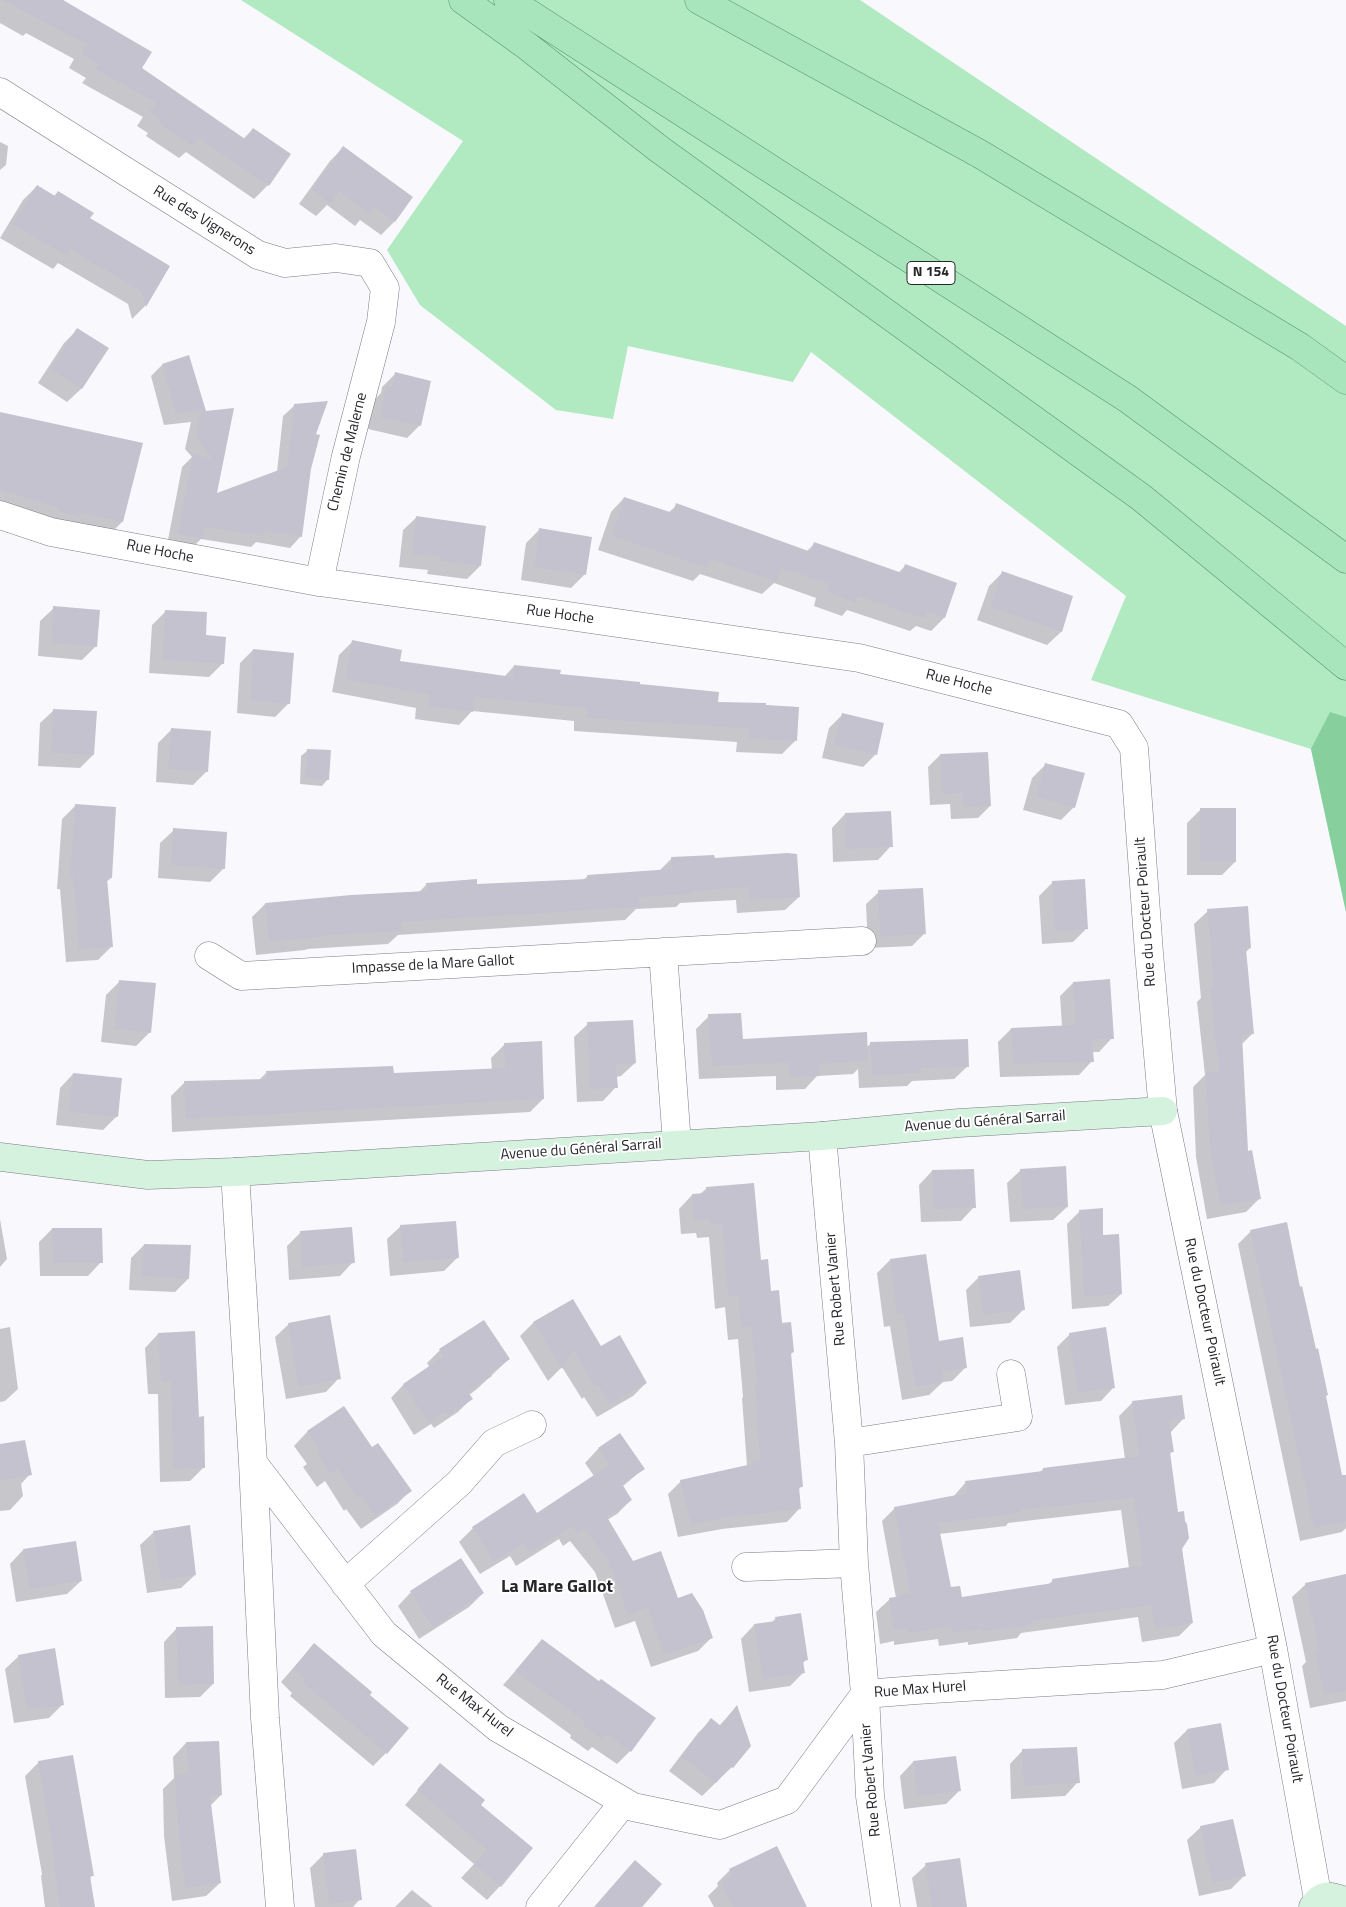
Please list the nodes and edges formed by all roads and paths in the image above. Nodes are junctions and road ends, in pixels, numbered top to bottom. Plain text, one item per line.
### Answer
1 (463, 0) edge
2 (508, 0) edge
3 (541, 0) edge
4 (698, 0) edge
5 (0, 92) edge
6 (381, 322) joint
7 (1346, 380) edge
8 (0, 515) edge
9 (1346, 538) edge
10 (1346, 559) edge
11 (319, 582) junction
12 (1346, 666) edge
13 (1119, 724) joint
14 (862, 941) dead end
15 (663, 952) junction
16 (209, 956) dead end
17 (1163, 1111) junction
18 (822, 1136) junction
19 (677, 1144) junction
20 (0, 1157) edge
21 (235, 1172) junction
22 (1010, 1374) dead end
23 (532, 1425) dead end
24 (849, 1443) junction
25 (253, 1463) junction
26 (854, 1563) junction
27 (746, 1567) dead end
28 (345, 1584) junction
29 (1273, 1649) junction
30 (865, 1694) junction
31 (624, 1802) junction
32 (1346, 1901) edge
33 (1316, 1903) edge
34 (280, 1907) edge
35 (540, 1907) edge
36 (886, 1907) edge

1 - 12 main road
2 - 10 main road, N 154
3 - 9 main road, N 154
4 - 7 main road
5 - 6 street, Rue des Vignerons
6 - 11 street, Chemin de Malerne
8 - 11 street, Rue Hoche
11 - 13 street, Rue Hoche
13 - 17 street, Rue du Docteur Poirault
14 - 15 street, Impasse de la Mare Gallot
15 - 16 street, Impasse de la Mare Gallot
15 - 19 street
17 - 18 street, Avenue du Général Sarrail
17 - 29 street, Rue du Docteur Poirault
18 - 19 street, Avenue du Général Sarrail
18 - 24 street, Rue Robert Vanier
19 - 21 street, Avenue du Général Sarrail
20 - 21 street, Avenue du Général Sarrail
21 - 25 street
22 - 24 street
23 - 28 street
24 - 26 street, Rue Robert Vanier
25 - 28 street, Rue Max Hurel
25 - 34 street
26 - 27 street
26 - 30 street, Rue Robert Vanier
28 - 31 street, Rue Max Hurel
29 - 30 street, Rue Max Hurel
29 - 33 street, Rue du Docteur Poirault
30 - 31 street, Rue Max Hurel
30 - 36 street, Rue Robert Vanier
31 - 35 street
32 - 33 street

